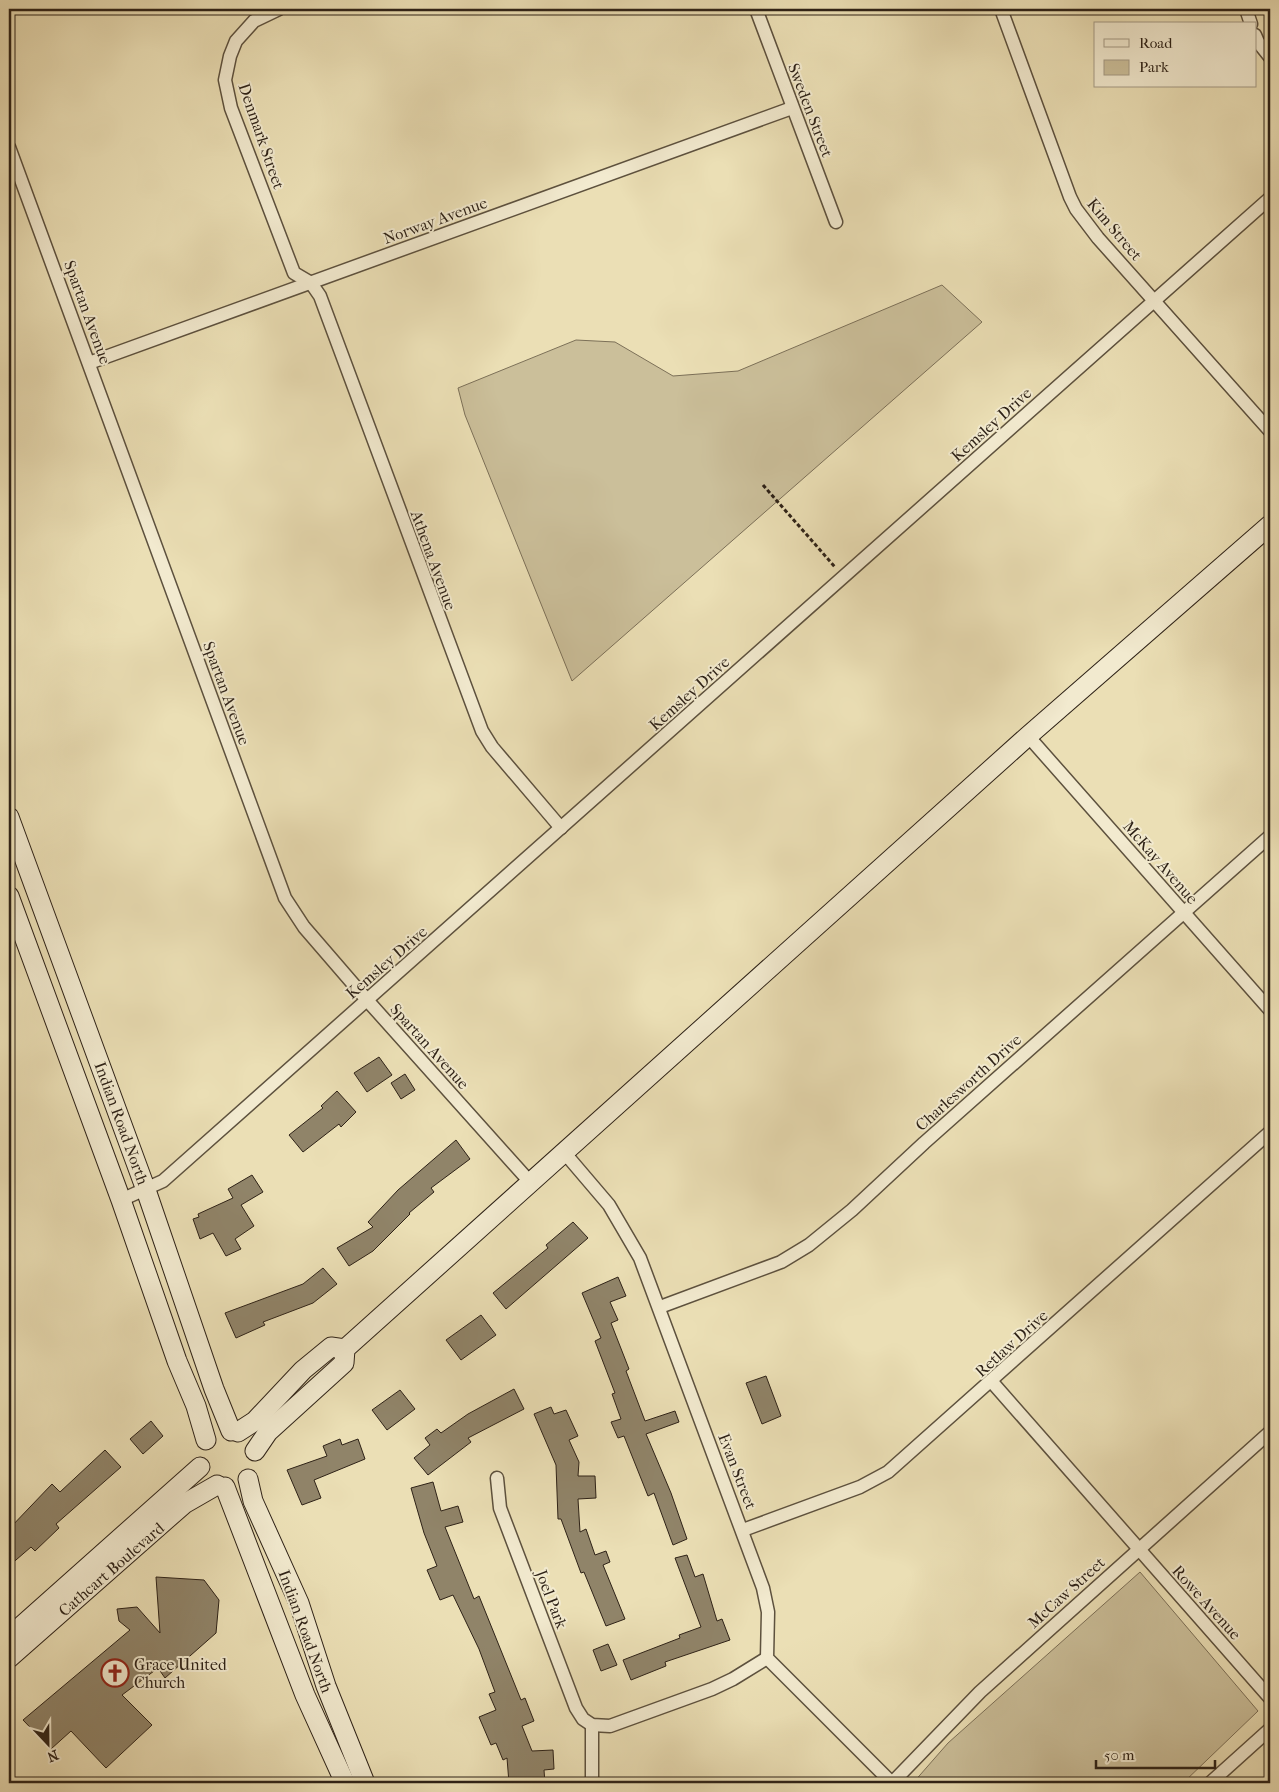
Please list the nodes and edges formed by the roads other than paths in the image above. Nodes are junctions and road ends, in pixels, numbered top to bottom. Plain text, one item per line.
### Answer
1 (279, 9) edge
2 (756, 9) edge
3 (1001, 9) edge
4 (1246, 9) edge
5 (1250, 22) edge
6 (1256, 36) edge
7 (1270, 57) edge
8 (792, 108) junction
9 (9, 147) edge
10 (1270, 198) edge
11 (836, 222) dead end
12 (311, 283) junction
13 (1154, 300) junction
14 (89, 363) junction
15 (1270, 431) edge
16 (1270, 525) edge
17 (1028, 736) junction
18 (9, 817) edge
19 (561, 828) junction
20 (1270, 836) edge
21 (9, 896) edge
22 (1184, 912) junction
23 (367, 1000) junction
24 (1270, 1010) edge
25 (1270, 1132) edge
26 (563, 1151) junction
27 (530, 1182) junction
28 (146, 1190) junction
29 (121, 1200) junction
30 (660, 1307) junction
31 (345, 1349) junction
32 (992, 1382) junction
33 (234, 1432) junction
34 (1270, 1432) edge
35 (206, 1440) junction
36 (255, 1451) junction
37 (200, 1467) junction
38 (497, 1478) dead end
39 (248, 1479) junction
40 (221, 1486) junction
41 (743, 1530) junction
42 (1138, 1549) junction
43 (9, 1637) edge
44 (9, 1658) edge
45 (767, 1658) junction
46 (1270, 1698) edge
47 (592, 1725) junction
48 (1270, 1729) edge
49 (345, 1783) edge
50 (365, 1783) edge
51 (592, 1783) edge
52 (892, 1783) edge
53 (1210, 1783) edge

1 - 12 street, Denmark Street
2 - 8 street, Sweden Street
3 - 13 street, Kim Street
4 - 5 street
6 - 7 street
8 - 11 street, Sweden Street
8 - 12 street, Norway Avenue
9 - 14 street, Spartan Avenue
10 - 13 street, Kemsley Drive
12 - 14 street, Norway Avenue
12 - 19 street, Athena Avenue
13 - 15 street, Kim Street
13 - 19 street, Kemsley Drive
14 - 23 street, Spartan Avenue
16 - 17 main road
17 - 22 street, McKay Avenue
17 - 26 main road
18 - 28 main road, Indian Road North
19 - 23 street, Kemsley Drive
20 - 22 street, Charlesworth Drive
21 - 29 main road, Indian Road North
22 - 24 street, McKay Avenue
22 - 30 street, Charlesworth Drive
23 - 27 street, Spartan Avenue
23 - 28 street, Kemsley Drive
25 - 32 street, Retlaw Drive
26 - 27 main road
26 - 30 street, Evan Street
27 - 31 main road
28 - 29 street, Kemsley Drive
28 - 33 main road, Indian Road North
29 - 35 main road, Indian Road North
30 - 41 street, Evan Street
31 - 33 main road
31 - 36 main road
32 - 41 street, Retlaw Drive
32 - 42 street, Rowe Avenue
33 - 35 main road
33 - 36 main road, Indian Road North
34 - 42 street, McCaw Street
35 - 37 main road
36 - 39 main road
37 - 40 main road, Indian Road North
37 - 43 main road, Cathcart Boulevard
38 - 47 street, Joel Park
39 - 40 main road
39 - 50 main road, Indian Road North
40 - 44 main road, Cathcart Boulevard
40 - 49 main road, Indian Road North
41 - 45 street, Evan Street
42 - 46 street, Rowe Avenue
42 - 52 street, McCaw Street
45 - 47 street
45 - 52 street
47 - 51 street
48 - 53 street

